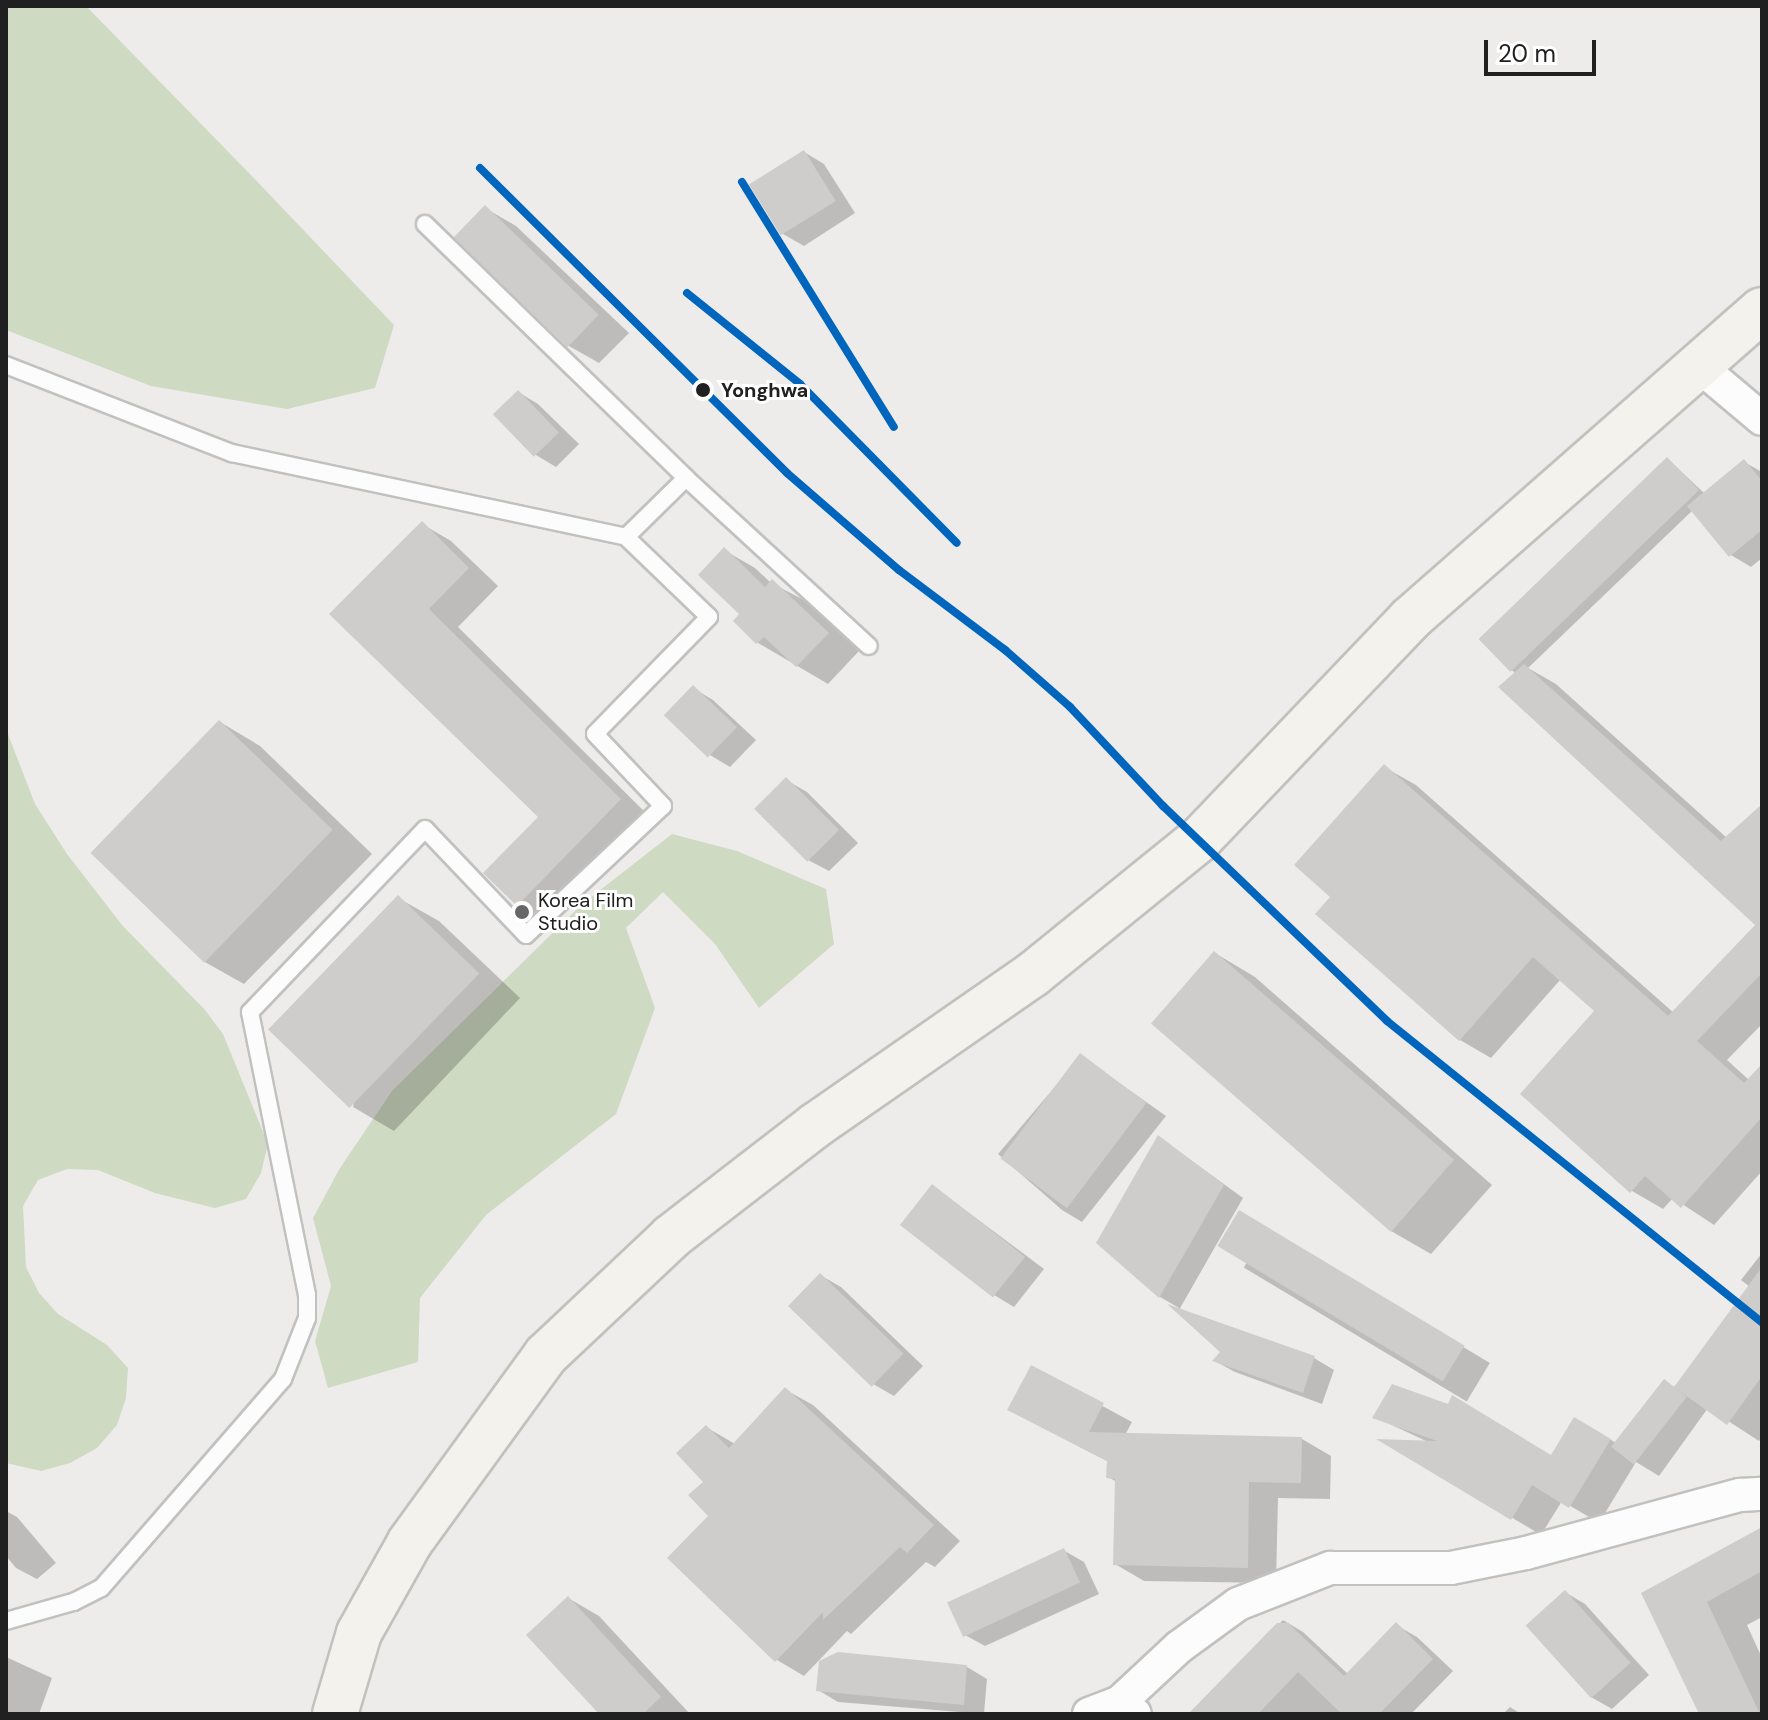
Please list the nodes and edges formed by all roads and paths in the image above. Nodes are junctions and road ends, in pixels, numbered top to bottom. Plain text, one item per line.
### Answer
1 (425, 224) dead end
2 (1762, 310) edge
3 (6, 365) edge
4 (1699, 366) junction
5 (1762, 419) edge
6 (686, 478) junction
7 (626, 537) junction
8 (869, 646) dead end
9 (1762, 1494) edge
10 (6, 1621) edge
11 (1127, 1708) edge
12 (335, 1714) edge
13 (1089, 1714) edge

1 - 6 lane
2 - 4 street
3 - 7 lane
4 - 5 street
4 - 12 street
6 - 7 lane
6 - 8 lane
7 - 10 lane
9 - 11 street
11 - 13 street

